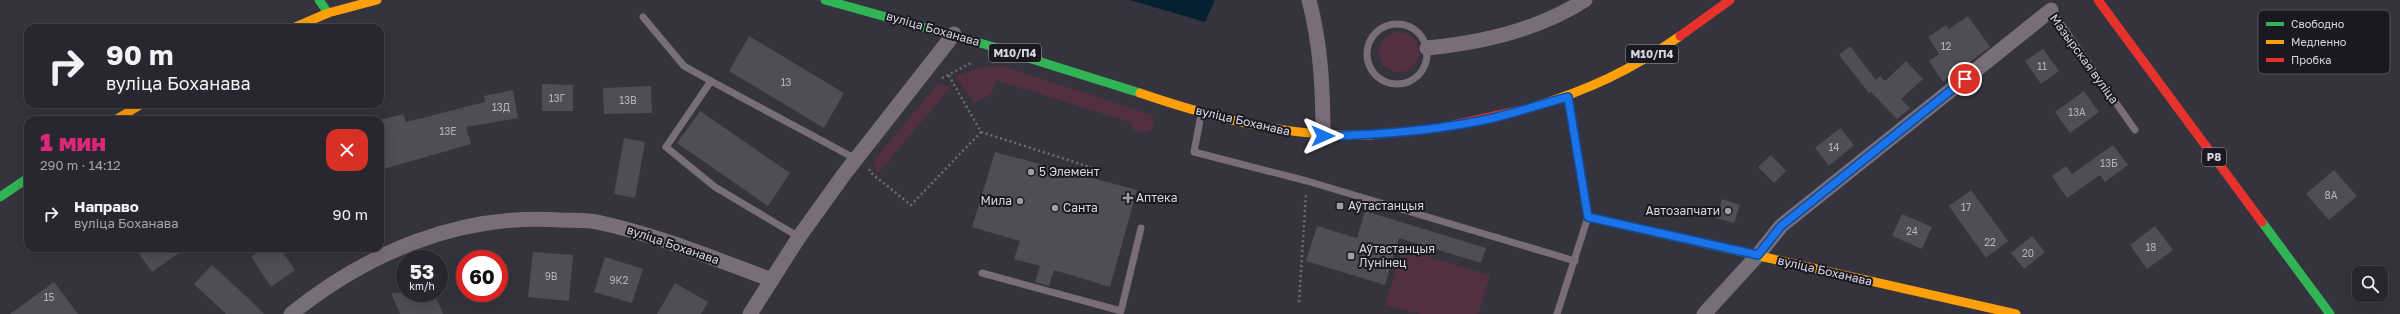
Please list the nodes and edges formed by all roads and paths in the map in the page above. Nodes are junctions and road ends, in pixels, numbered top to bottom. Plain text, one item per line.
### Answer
1 (319, 0) edge
2 (377, 0) edge
3 (825, 0) edge
4 (1309, 0) edge
5 (1584, 0) edge
6 (1730, 0) edge
7 (2098, 0) edge
8 (2051, 10) joint
9 (328, 13) junction
10 (643, 17) dead end
11 (302, 24) edge
12 (954, 34) junction
13 (1427, 48) junction
14 (974, 63) dead end
15 (948, 74) junction
16 (939, 79) dead end
17 (711, 81) junction
18 (1568, 97) junction
19 (135, 108) edge
20 (1202, 112) junction
21 (122, 116) edge
22 (2135, 130) dead end
23 (981, 132) junction
24 (1323, 136) junction
25 (861, 161) junction
26 (1093, 168) dead end
27 (24, 181) edge
28 (1307, 181) junction
29 (0, 197) edge
30 (1588, 217) junction
31 (1141, 228) dead end
32 (799, 237) junction
33 (1758, 255) junction
34 (1575, 261) junction
35 (982, 273) dead end
36 (772, 280) junction
37 (1299, 302) dead end
38 (1707, 313) edge
39 (291, 314) edge
40 (750, 314) edge
41 (1558, 314) edge
42 (2016, 314) edge
43 (2330, 314) edge

1 - 9 main road
2 - 9 main road
3 - 12 main road, вуліца Боханава / М10/П4
4 - 24 street
5 - 13 street
6 - 18 main road, М10/П4
7 - 43 main road, Р8
8 - 22 lane, Мазырская вуліца
8 - 33 street, Мазырская вуліца
9 - 11 main road
10 - 17 lane
12 - 20 main road, вуліца Боханава / М10/П4
12 - 25 street
13 - 13 lane
14 - 15 path
15 - 16 path
15 - 23 path
17 - 25 lane
17 - 32 lane
18 - 24 main road, вуліца Боханава / М10/П4
18 - 30 main road
19 - 21 main road
20 - 24 main road, вуліца Боханава / М10/П4
20 - 28 lane
23 - 25 path
23 - 26 path
25 - 32 street
27 - 29 main road
28 - 34 lane
28 - 37 path
30 - 33 main road, вуліца Боханава
30 - 34 lane
31 - 35 lane
32 - 36 street
33 - 38 street, Мазырская вуліца
33 - 42 main road, вуліца Боханава
34 - 41 lane
36 - 39 street, вуліца Боханава
36 - 40 street

